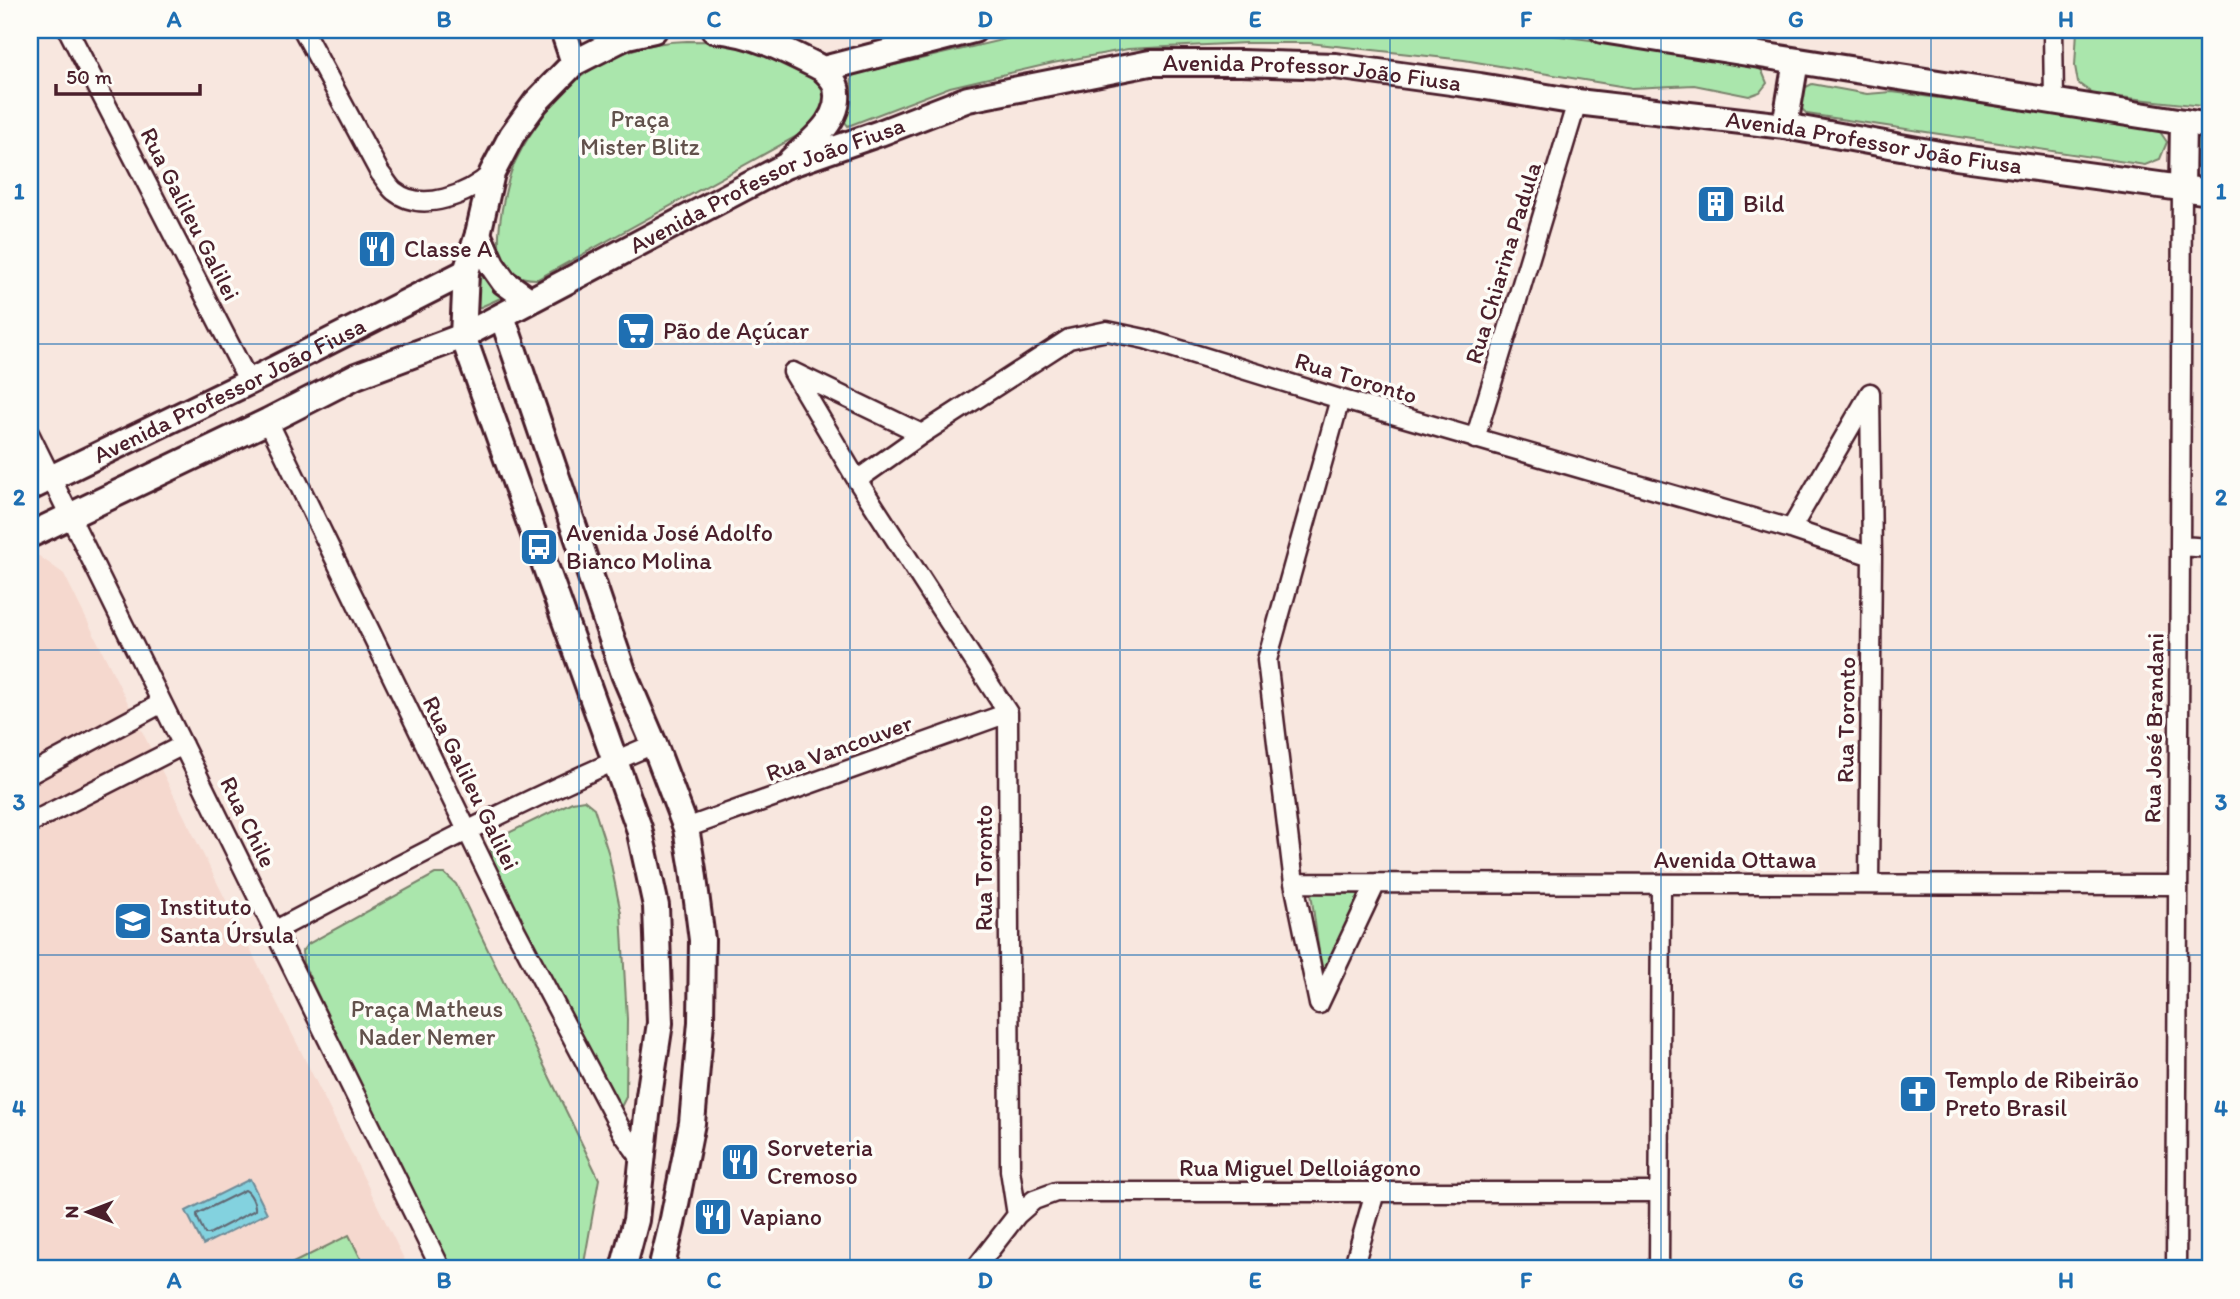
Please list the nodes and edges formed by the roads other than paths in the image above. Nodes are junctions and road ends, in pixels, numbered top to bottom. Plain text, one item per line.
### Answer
1 (68, 30) edge
2 (303, 30) edge
3 (564, 30) edge
4 (654, 30) edge
5 (714, 30) edge
6 (974, 30) edge
7 (1602, 30) edge
8 (2053, 30) edge
9 (1636, 32) edge
10 (1796, 61) junction
11 (574, 63) junction
12 (823, 69) junction
13 (1577, 102) junction
14 (2053, 102) junction
15 (2183, 122) junction
16 (1785, 126) junction
17 (2210, 127) edge
18 (785, 166) junction
19 (492, 173) junction
20 (2182, 187) junction
21 (2210, 192) edge
22 (478, 234) junction
23 (466, 272) junction
24 (529, 300) junction
25 (502, 316) junction
26 (464, 336) junction
27 (249, 383) junction
28 (1340, 399) junction
29 (268, 421) junction
30 (922, 434) junction
31 (30, 435) edge
32 (1475, 439) junction
33 (857, 480) junction
34 (41, 483) edge
35 (71, 516) junction
36 (1791, 529) junction
37 (30, 535) edge
38 (2181, 546) junction
39 (2210, 548) edge
40 (1872, 556) junction
41 (162, 703) junction
42 (1008, 713) junction
43 (654, 744) junction
44 (183, 745) junction
45 (616, 760) junction
46 (30, 774) edge
47 (30, 823) edge
48 (686, 828) junction
49 (468, 832) junction
50 (1294, 883) junction
51 (1376, 883) junction
52 (1661, 884) junction
53 (1869, 884) junction
54 (2177, 885) junction
55 (274, 931) junction
56 (701, 1022) junction
57 (660, 1023) junction
58 (642, 1160) junction
59 (1375, 1192) junction
60 (1659, 1192) junction
61 (1017, 1215) junction
62 (441, 1269) edge
63 (623, 1269) edge
64 (661, 1269) edge
65 (975, 1269) edge
66 (1353, 1269) edge
67 (1659, 1269) edge
68 (2176, 1269) edge

1 - 27 street, Rua Galileu Galilei
2 - 19 street
3 - 11 main road
4 - 11 main road
5 - 12 main road
6 - 12 main road
7 - 9 main road
8 - 14 street
9 - 10 main road
10 - 14 main road
10 - 16 main road
11 - 19 main road
12 - 18 main road
13 - 16 main road, Avenida Professor João Fiusa
13 - 18 main road, Avenida Professor João Fiusa
13 - 32 street, Rua Chiarina Padula
14 - 15 main road
15 - 17 main road
15 - 20 main road
16 - 20 main road, Avenida Professor João Fiusa
18 - 24 main road, Avenida Professor João Fiusa
19 - 22 main road
20 - 21 main road, Avenida Professor João Fiusa
20 - 38 street, Rua José Brandani
22 - 23 main road
22 - 24 main road
23 - 26 main road
23 - 27 main road, Avenida Professor João Fiusa
24 - 25 main road, Avenida Professor João Fiusa
25 - 26 main road, Avenida Professor João Fiusa
25 - 43 main road
26 - 29 main road, Avenida Professor João Fiusa
26 - 45 main road
27 - 34 main road, Avenida Professor João Fiusa
28 - 30 street, Rua Toronto
28 - 32 street, Rua Toronto
28 - 50 street
29 - 35 main road, Avenida Professor João Fiusa
29 - 49 street, Rua Galileu Galilei
30 - 33 street, Rua Toronto
30 - 33 street
31 - 34 street, Rua Chile
32 - 36 street, Rua Toronto
33 - 42 street
34 - 35 street, Rua Chile
35 - 37 main road, Avenida Professor João Fiusa
35 - 41 street, Rua Chile
36 - 40 street, Rua Toronto
36 - 40 street, Rua Toronto
38 - 39 street
38 - 54 street, Rua José Brandani
40 - 53 street, Rua Toronto
41 - 44 street, Rua Chile
41 - 46 street
42 - 48 street, Rua Vancouver
42 - 61 street, Rua Toronto
43 - 45 street
43 - 48 main road
44 - 47 street
44 - 55 street, Rua Chile
45 - 49 street
45 - 57 main road
48 - 56 main road
49 - 55 street
49 - 58 street, Rua Galileu Galilei
50 - 51 street, Avenida Ottawa
50 - 51 street
51 - 52 street, Avenida Ottawa
52 - 53 street, Avenida Ottawa
52 - 60 street
53 - 54 street, Avenida Ottawa
54 - 68 street, Rua José Brandani
55 - 62 street, Rua Chile
56 - 57 main road
56 - 64 main road
57 - 58 main road
58 - 63 main road
59 - 60 street, Rua Miguel Delloiágono
59 - 61 street, Rua Miguel Delloiágono
59 - 66 street
60 - 67 street
61 - 65 street, Rua Miguel Delloiágono

